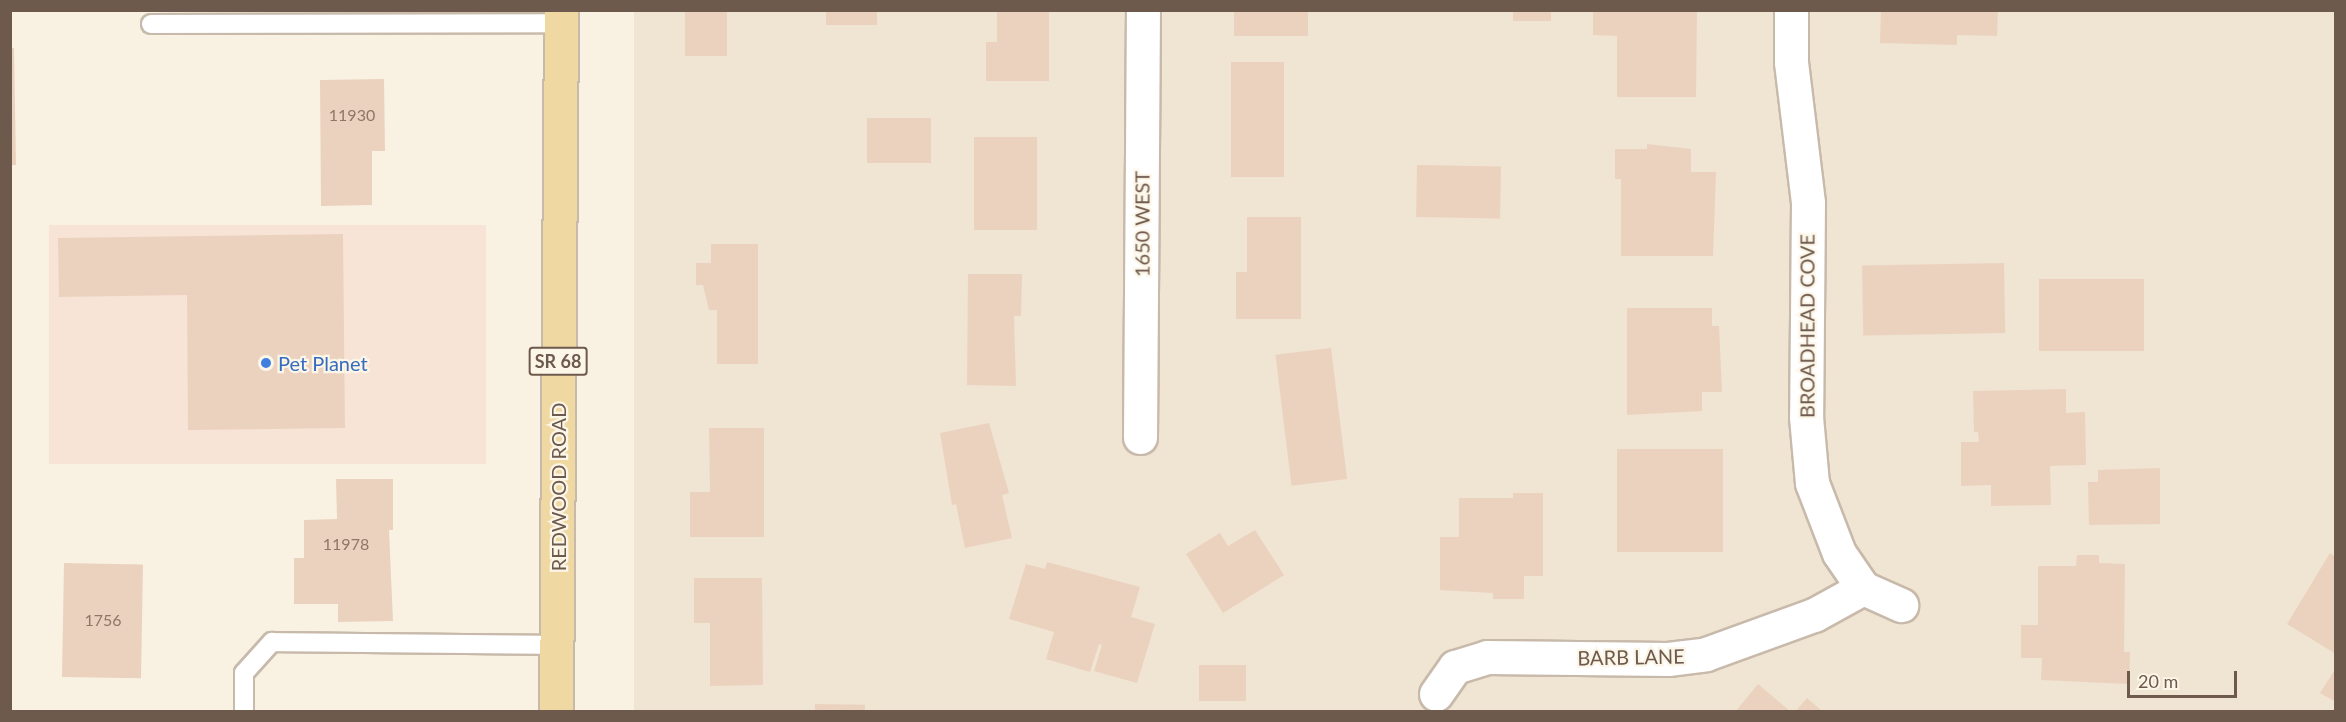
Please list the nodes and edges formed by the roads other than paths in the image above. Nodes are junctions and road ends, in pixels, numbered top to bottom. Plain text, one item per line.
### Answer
1 (1143, 10) edge
2 (1791, 10) edge
3 (561, 17) edge
4 (152, 24) dead end
5 (1140, 437) dead end
6 (1863, 588) junction
7 (1900, 605) dead end
8 (557, 645) junction
9 (1436, 694) dead end
10 (244, 711) edge
11 (556, 711) edge

1 - 5 street, 1650 WEST
2 - 6 street, BROADHEAD COVE
3 - 4 lane
3 - 8 main road, REDWOOD ROAD / SR 68
6 - 7 street
6 - 9 street, BARB LANE
8 - 10 lane
8 - 11 main road, REDWOOD ROAD / SR 68

